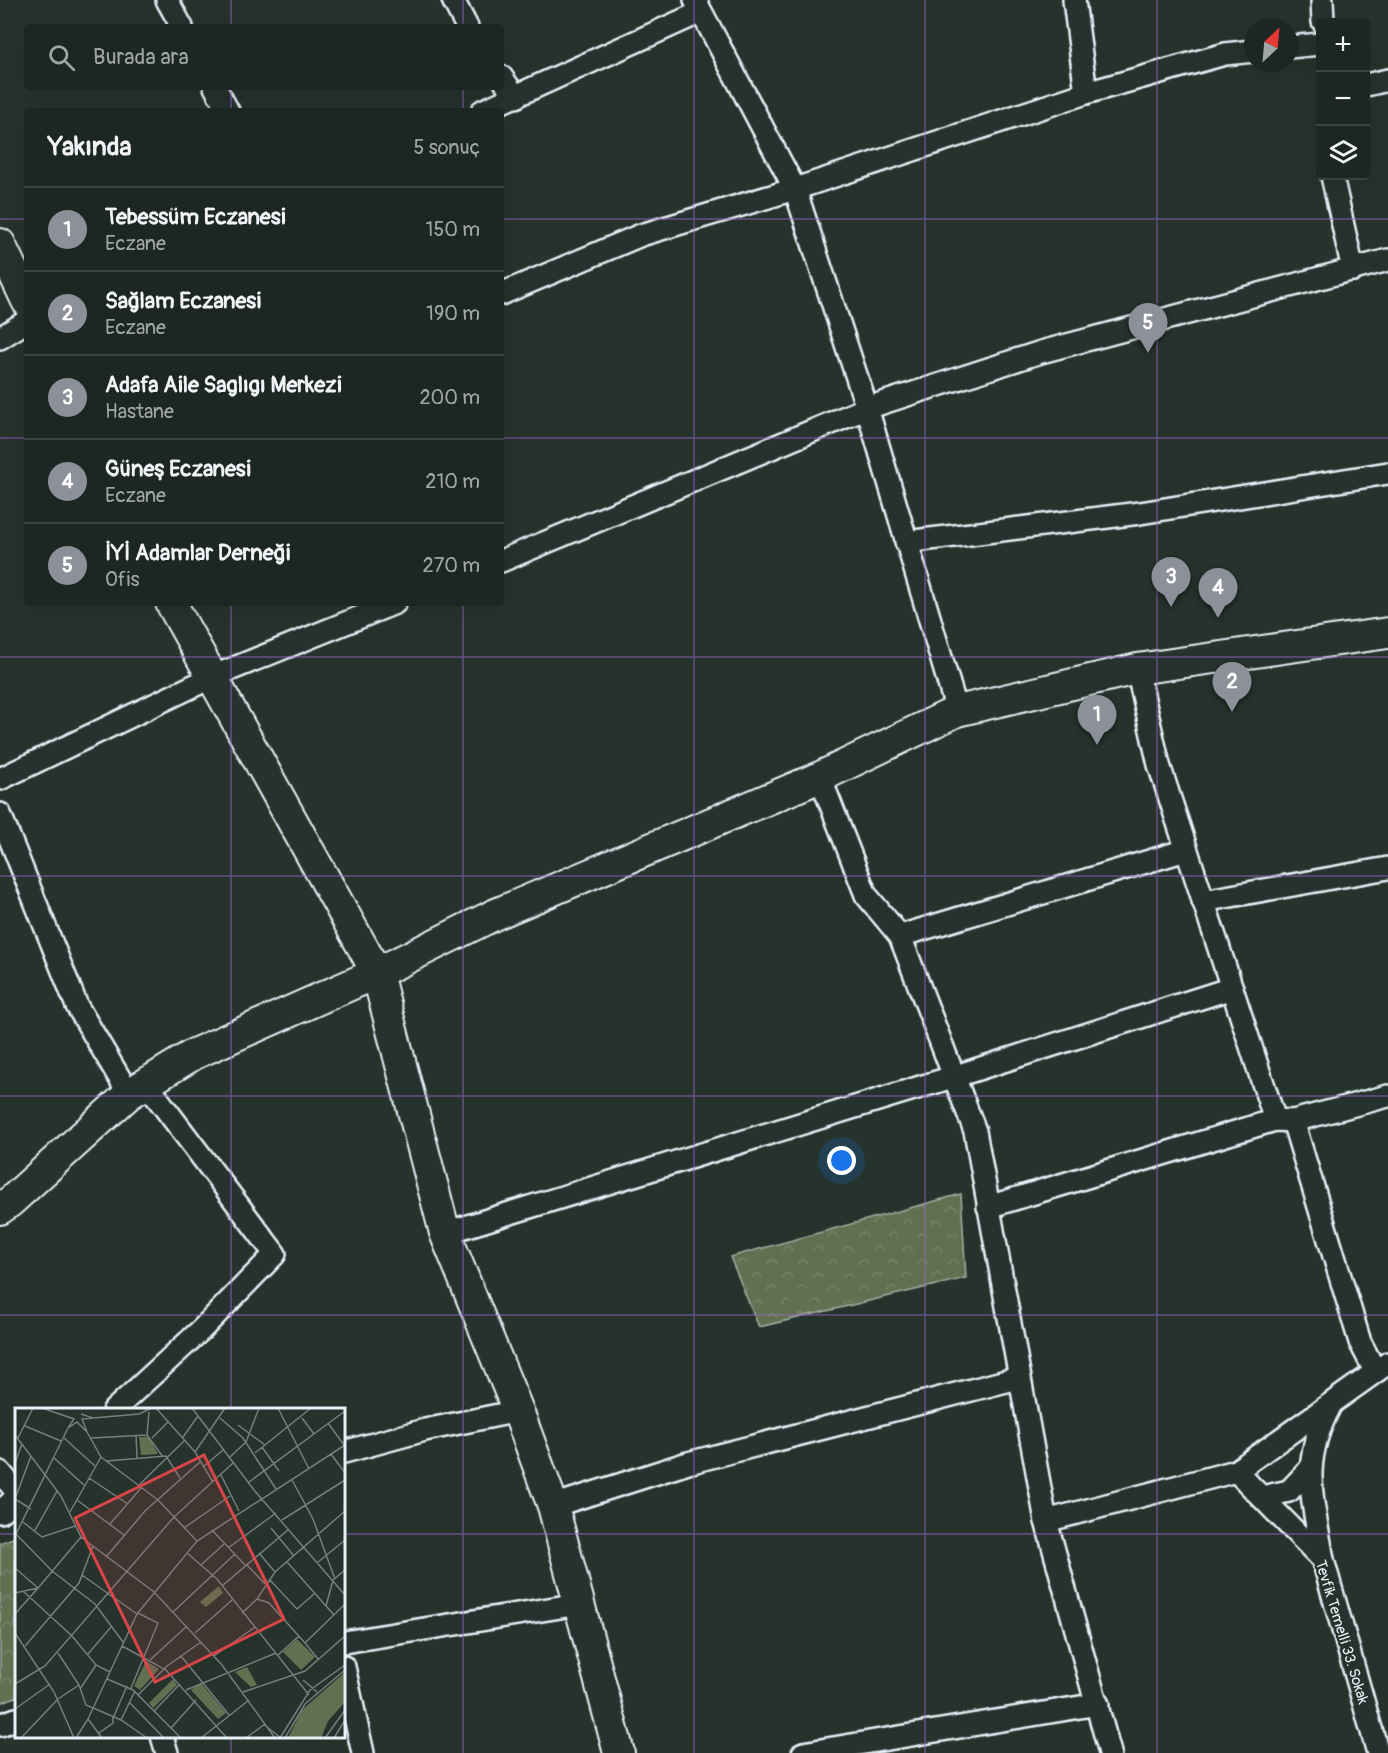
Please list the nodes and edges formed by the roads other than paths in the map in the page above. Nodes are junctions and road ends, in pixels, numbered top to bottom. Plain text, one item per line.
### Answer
1 (167, 0) edge
2 (453, 0) edge
3 (1074, 0) edge
4 (1322, 0) edge
5 (698, 6) edge
6 (1323, 18) edge
7 (180, 24) edge
8 (465, 24) edge
9 (1316, 44) edge
10 (1298, 46) edge
11 (1244, 52) edge
12 (504, 80) edge
13 (1388, 80) edge
14 (1370, 84) edge
15 (217, 90) edge
16 (1086, 93) junction
17 (516, 97) junction
18 (226, 108) edge
19 (489, 108) edge
20 (1333, 180) edge
21 (795, 189) junction
22 (0, 244) edge
23 (1388, 260) edge
24 (1353, 270) junction
25 (504, 293) edge
26 (24, 295) edge
27 (24, 323) edge
28 (0, 338) edge
29 (867, 408) junction
30 (1388, 473) edge
31 (906, 542) junction
32 (504, 560) edge
33 (173, 606) edge
34 (387, 606) edge
35 (1388, 633) edge
36 (1137, 669) junction
37 (212, 676) junction
38 (957, 711) junction
39 (820, 777) junction
40 (0, 779) edge
41 (0, 814) edge
42 (1186, 850) junction
43 (1388, 868) edge
44 (1203, 901) junction
45 (900, 936) junction
46 (377, 973) junction
47 (1232, 988) junction
48 (956, 1076) junction
49 (138, 1088) junction
50 (1388, 1096) edge
51 (1284, 1121) junction
52 (988, 1207) junction
53 (0, 1209) edge
54 (445, 1233) junction
55 (1381, 1367) edge
56 (1018, 1378) junction
57 (1333, 1401) junction
58 (116, 1408) edge
59 (518, 1411) junction
60 (345, 1452) edge
61 (1309, 1470) junction
62 (1236, 1471) junction
63 (0, 1472) edge
64 (15, 1490) edge
65 (1262, 1497) junction
66 (15, 1499) edge
67 (553, 1506) junction
68 (0, 1512) edge
69 (1046, 1521) junction
70 (1323, 1560) junction
71 (579, 1604) junction
72 (345, 1642) edge
73 (345, 1672) edge
74 (1098, 1704) junction
75 (15, 1719) edge
76 (0, 1725) edge
77 (162, 1738) edge
78 (167, 1753) edge
79 (363, 1753) edge
80 (619, 1753) edge
81 (803, 1753) edge
82 (1110, 1753) edge
83 (1378, 1753) edge

1 - 7 street
2 - 8 street
3 - 16 street
4 - 6 street
5 - 17 street
5 - 21 street
9 - 10 street
11 - 16 street
12 - 17 street
13 - 14 street
15 - 18 street
16 - 21 street
17 - 19 street
20 - 24 street
21 - 25 street
21 - 29 street
22 - 26 main road
23 - 24 street
24 - 29 street
27 - 28 street
29 - 31 street
29 - 32 street
30 - 31 street
31 - 38 street
33 - 37 main road
34 - 37 street
35 - 36 main road
36 - 38 main road
36 - 42 street
37 - 40 street
37 - 46 main road
38 - 39 main road
39 - 45 street
39 - 46 main road
41 - 49 street
42 - 44 street
42 - 45 street
43 - 44 street
44 - 47 street
45 - 48 street
46 - 49 main road
46 - 54 main road
47 - 48 street
47 - 51 street
48 - 52 street
48 - 54 street
49 - 53 main road
49 - 58 street
50 - 51 street
51 - 52 street
51 - 55 street
52 - 56 street
54 - 59 main road
55 - 57 street
56 - 67 street
56 - 69 street
57 - 61 street
57 - 62 street
59 - 60 street
59 - 67 main road
61 - 65 street
61 - 70 street
62 - 65 street, Tevfik Temelli 33. Sokak
62 - 69 street
63 - 64 street
65 - 70 street, Tevfik Temelli 33. Sokak
66 - 68 street
67 - 71 main road
69 - 74 street
70 - 83 street, Tevfik Temelli 33. Sokak
71 - 72 street
71 - 80 main road
73 - 79 street
74 - 81 street
74 - 82 street
75 - 76 street
77 - 78 street

